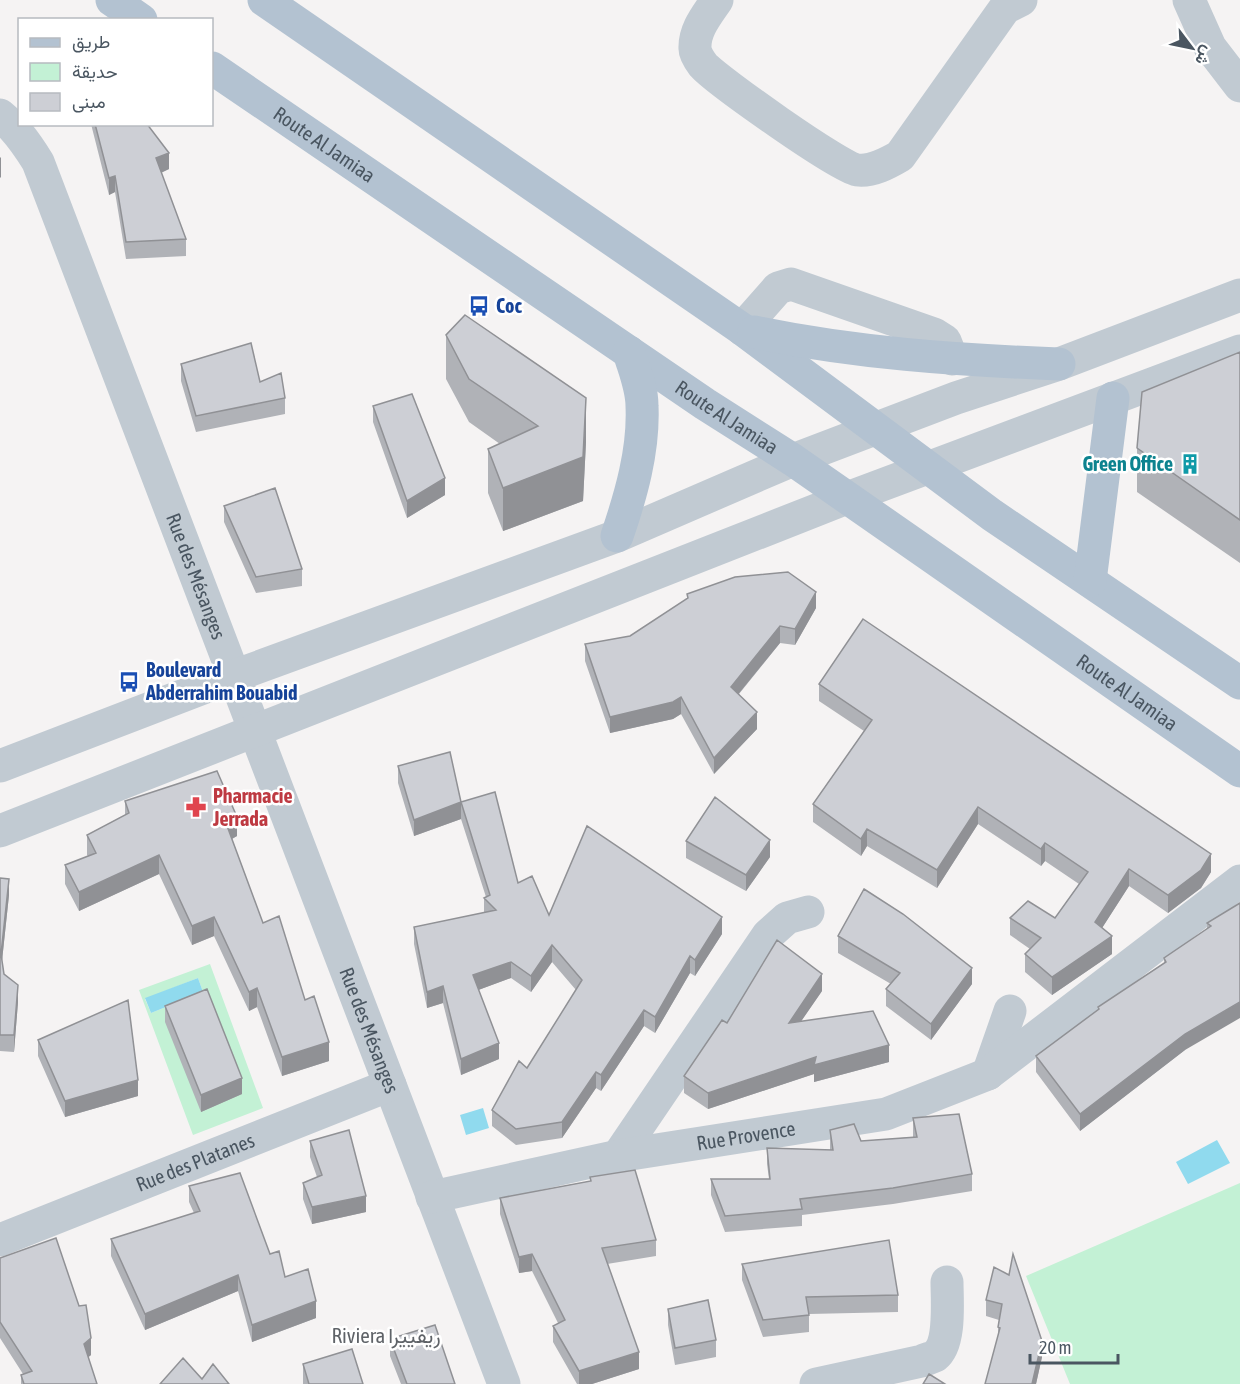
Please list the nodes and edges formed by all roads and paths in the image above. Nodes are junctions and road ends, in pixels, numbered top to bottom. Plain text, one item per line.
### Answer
1 (112, 0) edge
2 (264, 0) edge
3 (717, 0) edge
4 (1189, 0) edge
5 (1007, 3) edge
6 (138, 18) edge
7 (213, 69) edge
8 (1240, 86) edge
9 (0, 115) edge
10 (1240, 295) edge
11 (742, 329) junction
12 (1240, 351) edge
13 (629, 352) junction
14 (952, 359) junction
15 (1059, 364) junction
16 (1113, 398) junction
17 (876, 428) junction
18 (792, 460) junction
19 (926, 468) junction
20 (847, 498) junction
21 (617, 536) junction
22 (1090, 581) junction
23 (234, 676) junction
24 (1240, 683) edge
25 (255, 732) junction
26 (0, 766) edge
27 (1240, 771) edge
28 (0, 831) edge
29 (1240, 881) edge
30 (808, 912) dead end
31 (1010, 1011) dead end
32 (988, 1074) junction
33 (390, 1085) junction
34 (618, 1156) junction
35 (432, 1197) junction
36 (0, 1240) edge
37 (947, 1282) dead end
38 (504, 1384) edge
39 (816, 1384) edge

1 - 6 main road
2 - 11 main road
3 - 5 street
4 - 8 street
7 - 13 main road, Route Al Jamiaa
9 - 23 street, Rue des Mésanges
10 - 15 street
11 - 14 main road
11 - 14 street
11 - 17 main road
12 - 16 street
13 - 18 main road, Route Al Jamiaa
13 - 21 main road
14 - 15 main road
15 - 17 street
16 - 19 street
16 - 22 main road
17 - 18 street
17 - 19 main road
18 - 20 main road, Route Al Jamiaa
18 - 21 street
19 - 20 street
19 - 22 main road
20 - 25 street
20 - 27 main road, Route Al Jamiaa
21 - 23 street
22 - 24 main road
23 - 25 street, Rue des Mésanges
23 - 26 street
25 - 28 street
25 - 33 street, Rue des Mésanges
29 - 32 street, Rue Provence
30 - 34 street
31 - 32 street
32 - 34 street, Rue Provence
33 - 35 street, Rue des Mésanges
33 - 36 street, Rue des Platanes
34 - 35 street, Rue Provence
35 - 38 street, Rue des Mésanges
37 - 39 street

